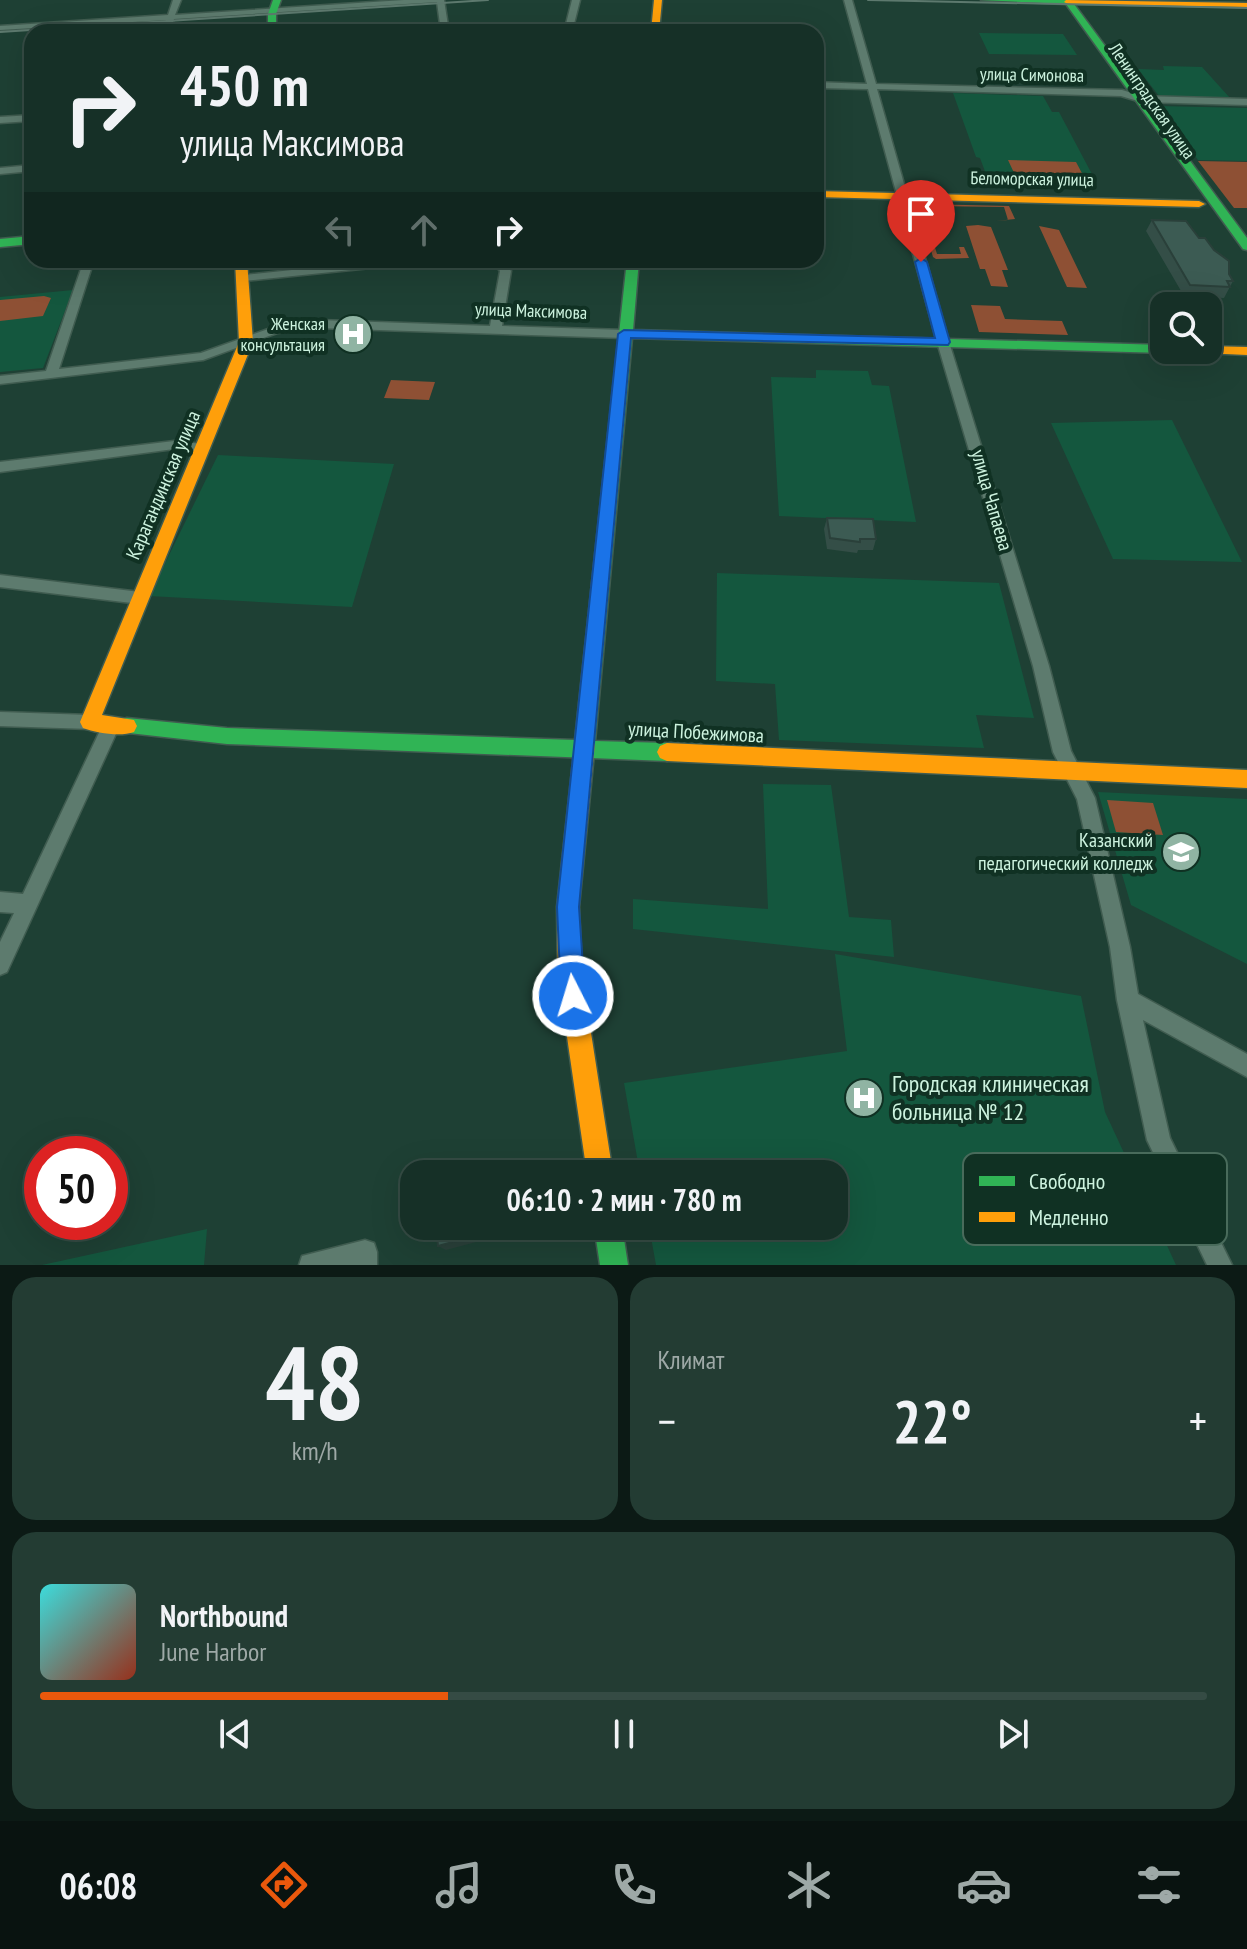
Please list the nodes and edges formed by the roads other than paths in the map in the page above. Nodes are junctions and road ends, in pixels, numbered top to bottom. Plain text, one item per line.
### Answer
1 (177, 0) edge
2 (439, 0) edge
3 (576, 0) edge
4 (658, 0) edge
5 (848, 0) edge
6 (985, 0) edge
7 (1068, 2) edge
8 (275, 6) edge
9 (1247, 7) edge
10 (170, 17) junction
11 (62, 24) edge
12 (168, 24) edge
13 (444, 24) edge
14 (569, 24) edge
15 (656, 24) edge
16 (24, 26) edge
17 (0, 28) edge
18 (824, 85) edge
19 (872, 86) junction
20 (1122, 93) junction
21 (1141, 99) junction
22 (1247, 102) edge
23 (24, 116) edge
24 (0, 120) edge
25 (24, 169) edge
26 (0, 171) edge
27 (824, 194) edge
28 (903, 196) junction
29 (1199, 204) junction
30 (1220, 209) junction
31 (24, 229) edge
32 (0, 231) edge
33 (24, 241) edge
34 (0, 243) edge
35 (1247, 246) edge
36 (86, 268) edge
37 (503, 268) edge
38 (632, 268) edge
39 (242, 269) edge
40 (495, 330) junction
41 (624, 334) junction
42 (246, 342) junction
43 (943, 342) junction
44 (1150, 349) edge
45 (1222, 350) edge
46 (1247, 351) edge
47 (51, 374) junction
48 (0, 380) edge
49 (203, 448) junction
50 (0, 467) edge
51 (0, 581) edge
52 (140, 598) junction
53 (0, 719) edge
54 (90, 722) junction
55 (111, 725) junction
56 (582, 749) junction
57 (1071, 770) junction
58 (1247, 779) edge
59 (0, 902) edge
60 (26, 904) junction
61 (0, 965) edge
62 (1128, 1000) junction
63 (1247, 1066) edge
64 (1165, 1153) edge
65 (598, 1160) edge
66 (610, 1240) edge
67 (1210, 1245) edge
68 (311, 1265) edge
69 (365, 1265) edge
70 (614, 1265) edge
71 (1220, 1265) edge

1 - 10 street
2 - 8 street
2 - 13 street
3 - 14 street
4 - 15 main road
5 - 19 street, улица Чапаева
6 - 7 main road
7 - 9 main road
7 - 20 main road, Ленинградская улица
7 - 21 main road, Ленинградская улица
8 - 10 street
10 - 11 street
10 - 12 street
16 - 17 street
18 - 19 street, улица Симонова
19 - 20 street, улица Симонова
19 - 28 street, улица Чапаева
20 - 21 street, улица Симонова
20 - 29 main road, Ленинградская улица
21 - 22 street, улица Симонова
21 - 30 main road, Ленинградская улица
23 - 24 street
25 - 26 street
27 - 28 main road, Беломорская улица
28 - 29 main road, Беломорская улица
28 - 43 street, улица Чапаева
29 - 30 main road
30 - 35 main road, Ленинградская улица
31 - 32 main road
33 - 34 main road
36 - 47 street
37 - 40 street
38 - 41 main road
39 - 42 main road, Карагандинская улица
40 - 41 street, улица Максимова
40 - 42 street, улица Максимова
41 - 43 main road, улица Максимова
41 - 56 main road
42 - 47 street, улица Максимова
42 - 49 main road, Карагандинская улица
43 - 44 main road, улица Максимова
43 - 57 street, улица Чапаева
45 - 46 main road
47 - 48 street, улица Максимова
49 - 50 street
49 - 52 main road, Карагандинская улица
51 - 52 street
52 - 54 main road, Карагандинская улица
53 - 54 street, улица Побежимова
54 - 55 main road, улица Побежимова
55 - 56 main road, улица Побежимова
55 - 60 street
56 - 57 main road, улица Побежимова
56 - 65 main road
57 - 58 main road, улица Побежимова
57 - 62 street, улица Чапаева
59 - 60 street
60 - 61 street
62 - 63 street
62 - 64 street, улица Чапаева
66 - 70 main road
67 - 71 street, улица Чапаева
68 - 69 street

